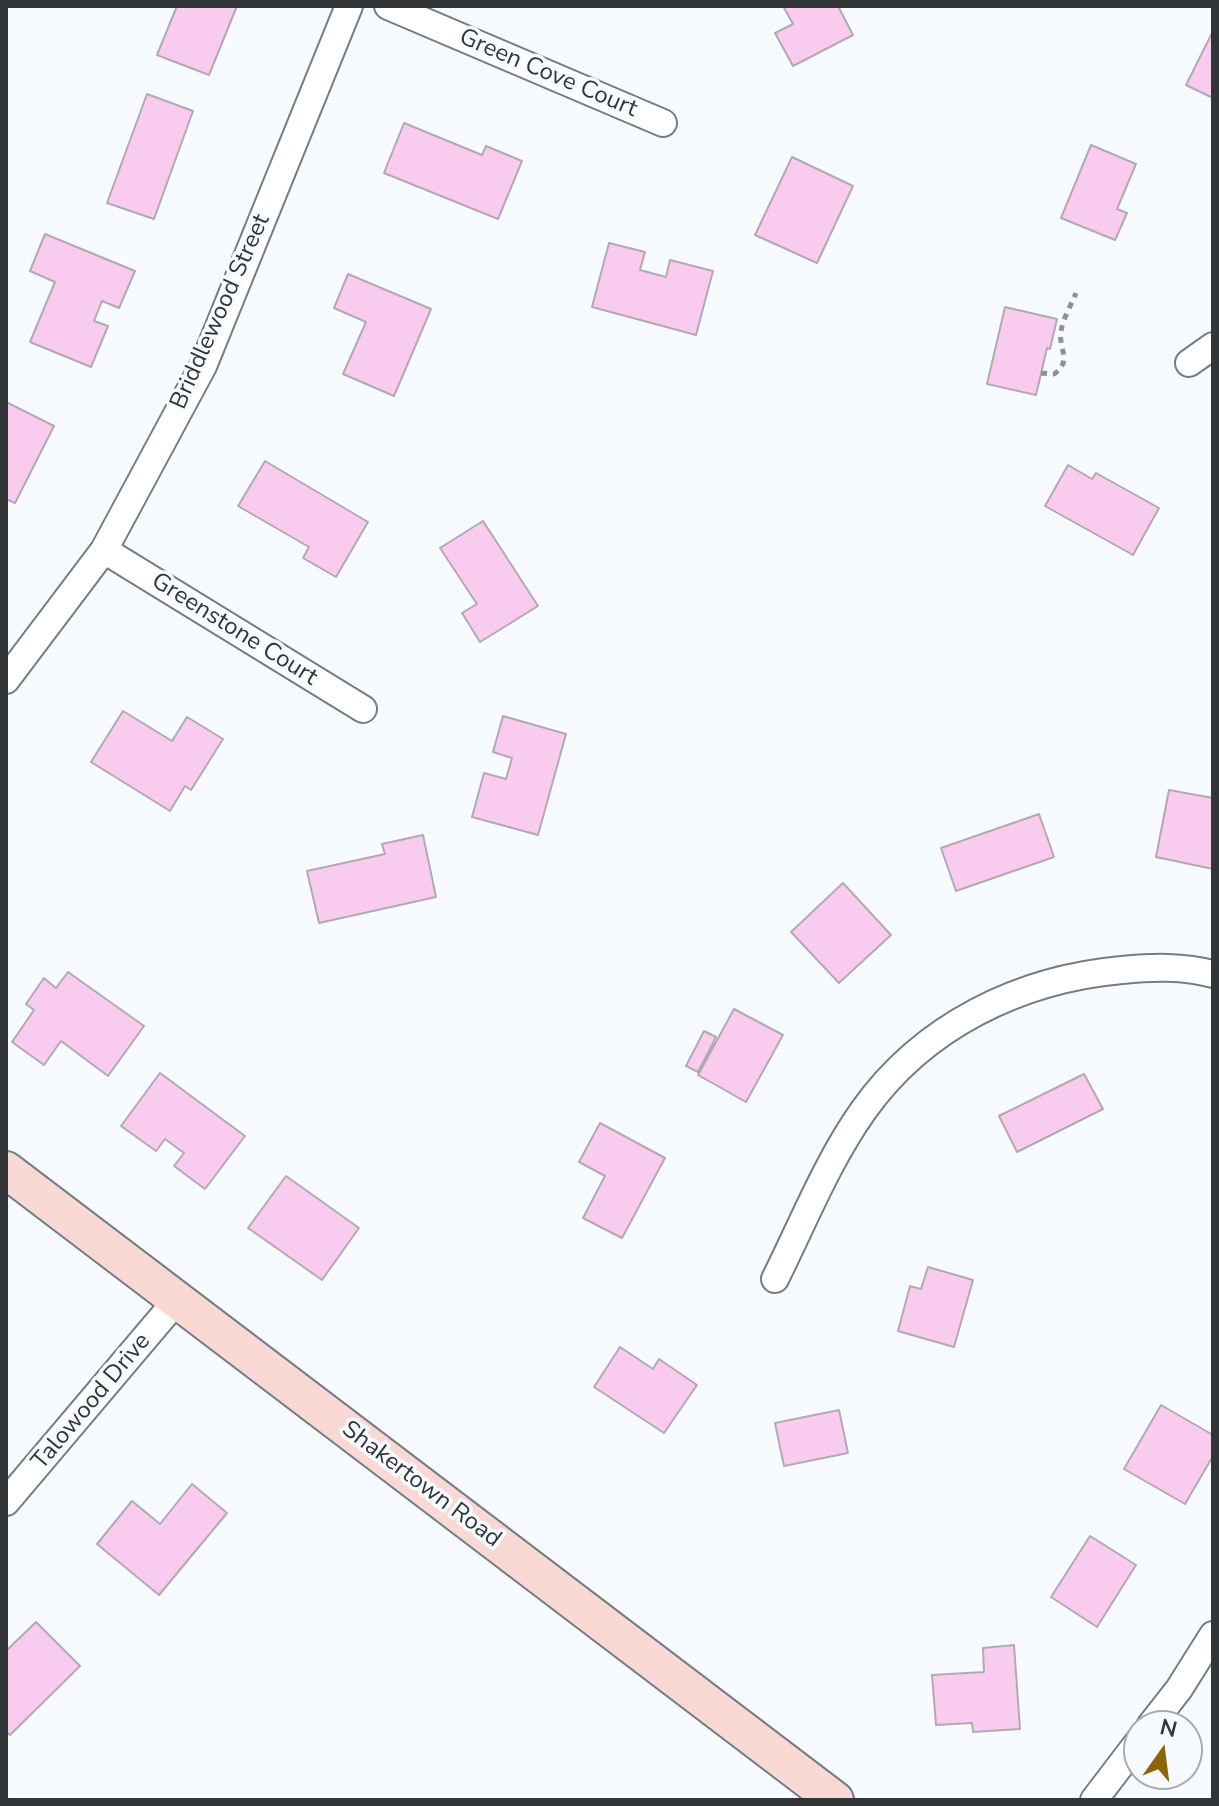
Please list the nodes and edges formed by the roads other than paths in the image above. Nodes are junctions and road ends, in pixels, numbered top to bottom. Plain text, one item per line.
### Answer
1 (349, 6) edge
2 (388, 6) edge
3 (663, 123) dead end
4 (1213, 346) edge
5 (1189, 363) dead end
6 (104, 550) junction
7 (6, 680) edge
8 (363, 709) dead end
9 (1213, 974) edge
10 (6, 1170) edge
11 (775, 1279) dead end
12 (177, 1300) junction
13 (6, 1502) edge
14 (1213, 1635) edge
15 (1163, 1710) edge
16 (1123, 1762) edge
17 (835, 1800) edge
18 (1094, 1800) edge

1 - 6 street, Briddlewood Street
2 - 3 street, Green Cove Court
4 - 5 street
6 - 7 street, Briddlewood Street
6 - 8 street, Greenstone Court
9 - 11 street
10 - 12 street, Shakertown Road
12 - 13 street, Talowood Drive
12 - 17 street, Shakertown Road
14 - 15 street
16 - 18 street

